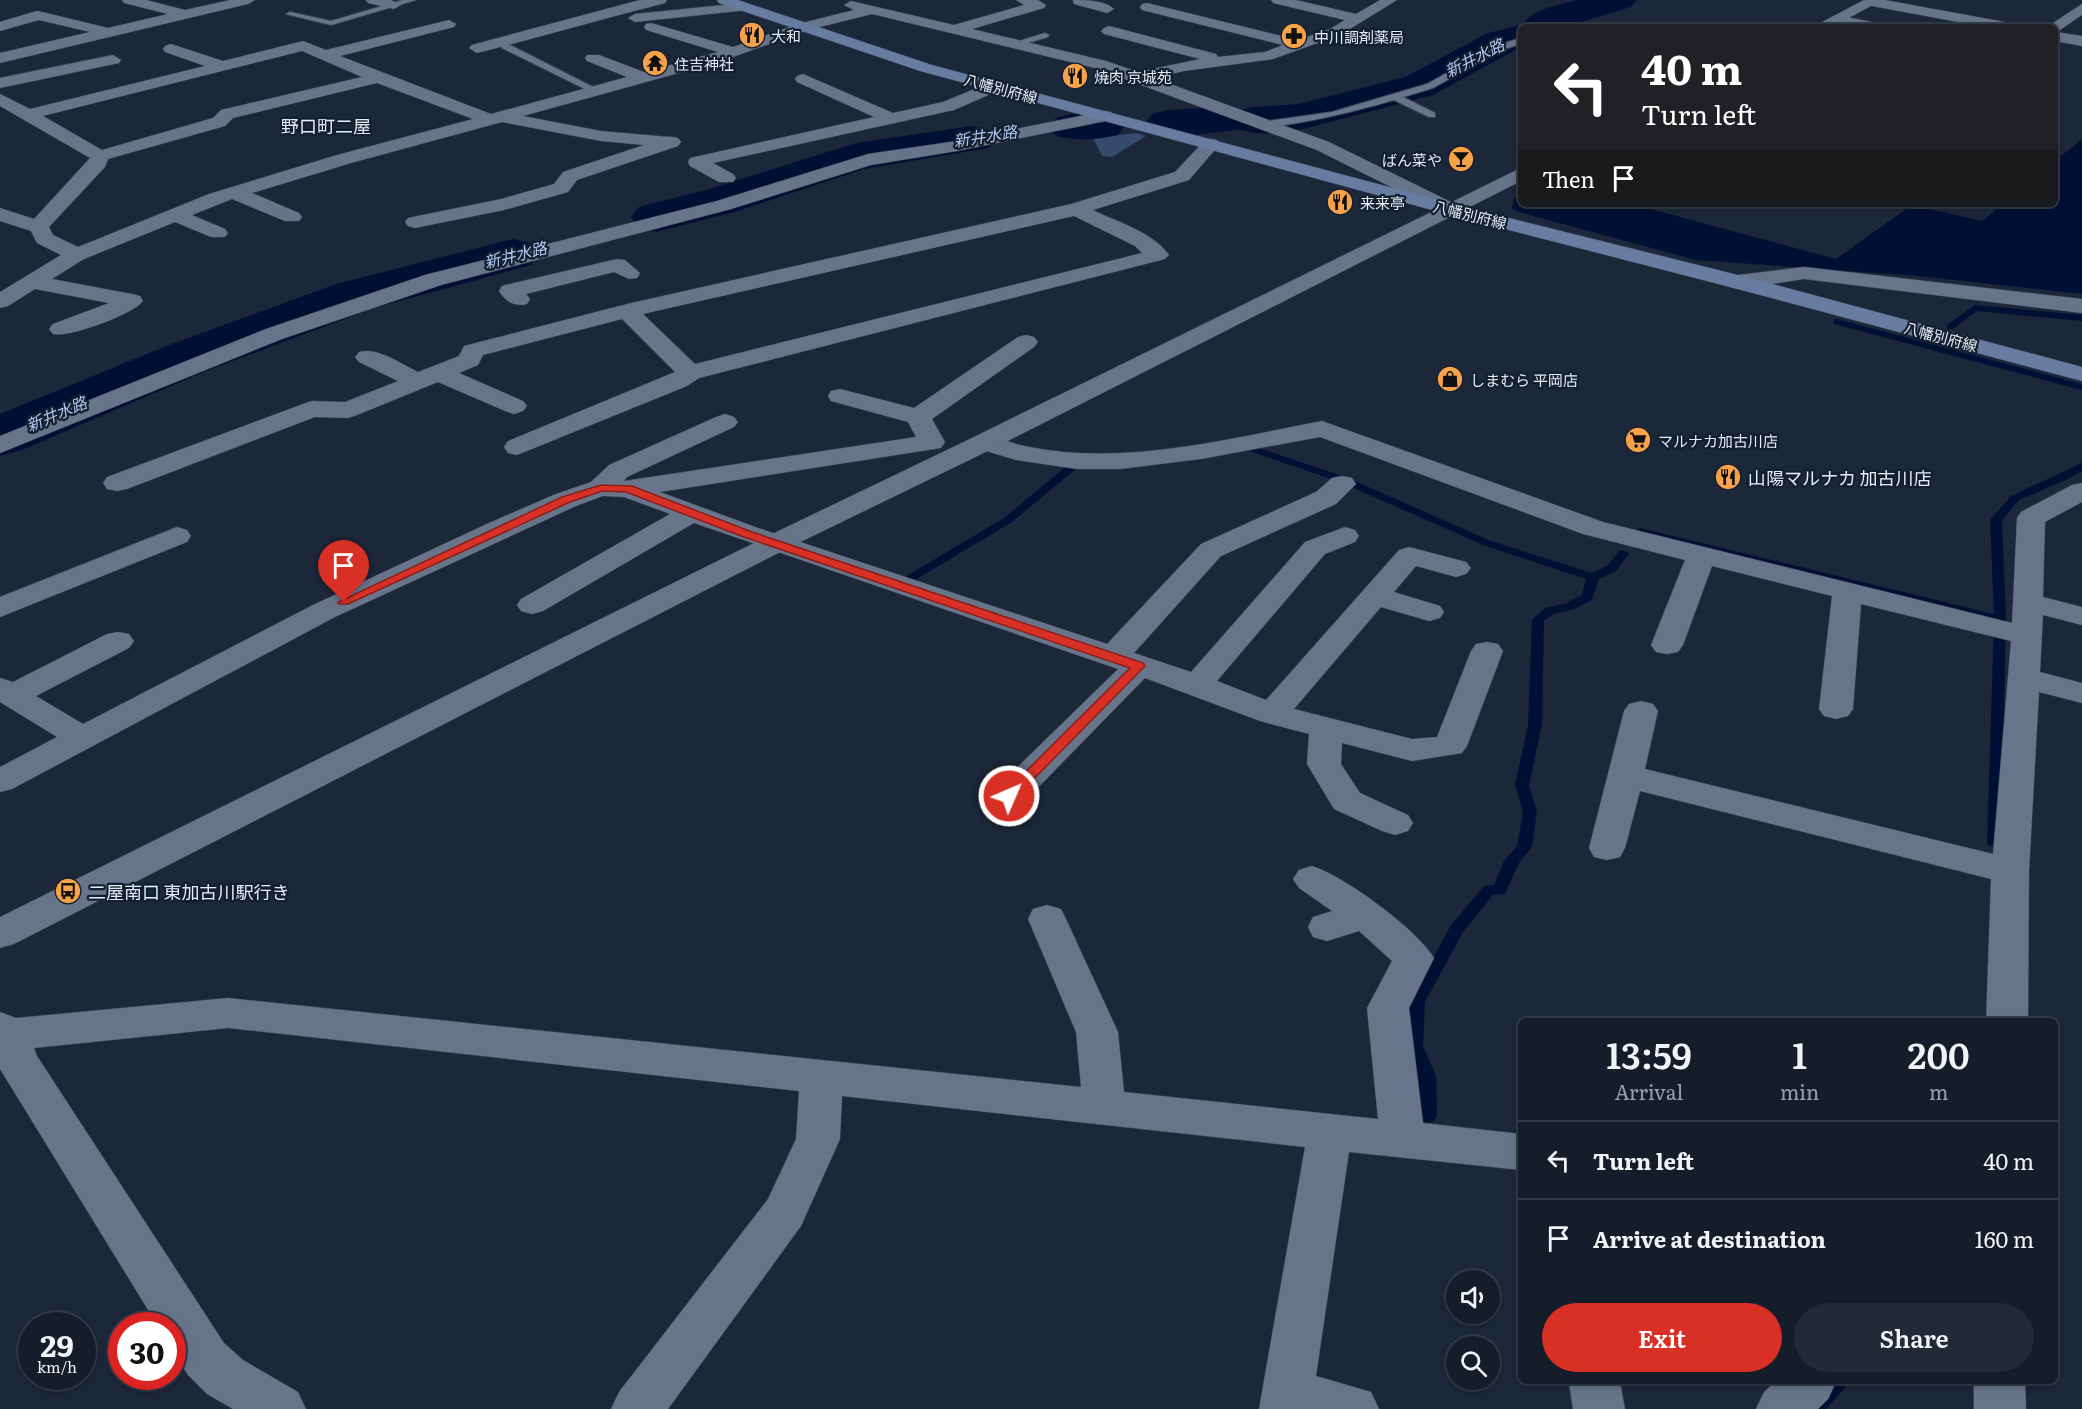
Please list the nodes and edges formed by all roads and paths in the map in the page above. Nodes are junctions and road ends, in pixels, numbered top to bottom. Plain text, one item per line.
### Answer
1 (129, 0) edge
2 (248, 0) edge
3 (373, 0) edge
4 (412, 0) edge
5 (660, 0) edge
6 (724, 0) edge
7 (1023, 0) edge
8 (1083, 0) edge
9 (1278, 0) edge
10 (1390, 0) edge
11 (1874, 1) edge
12 (832, 2) dead end
13 (394, 5) junction
14 (866, 5) edge
15 (1967, 6) dead end
16 (743, 7) junction
17 (1147, 7) dead end
18 (2082, 8) edge
19 (1107, 9) dead end
20 (1316, 9) junction
21 (186, 14) junction
22 (290, 14) dead end
23 (1943, 15) junction
24 (1359, 19) junction
25 (1836, 19) junction
26 (622, 20) dead end
27 (1284, 20) dead end
28 (449, 24) dead end
29 (1826, 24) edge
30 (1862, 24) edge
31 (1920, 24) edge
32 (1993, 24) edge
33 (2058, 26) edge
34 (0, 27) edge
35 (651, 27) dead end
36 (803, 27) junction
37 (956, 29) junction
38 (500, 30) dead end
39 (1109, 31) dead end
40 (107, 33) junction
41 (1045, 35) dead end
42 (522, 36) junction
43 (2058, 37) edge
44 (2082, 41) edge
45 (1518, 42) edge
46 (1014, 44) junction
47 (1300, 45) junction
48 (506, 46) dead end
49 (477, 48) dead end
50 (171, 49) dead end
51 (735, 52) junction
52 (3, 55) edge
53 (326, 55) junction
54 (593, 58) dead end
55 (113, 60) dead end
56 (1227, 61) junction
57 (222, 66) junction
58 (665, 72) junction
59 (378, 78) junction
60 (644, 78) junction
61 (1134, 78) junction
62 (803, 79) dead end
63 (705, 80) dead end
64 (841, 82) dead end
65 (0, 83) edge
66 (994, 86) junction
67 (821, 87) junction
68 (596, 91) junction
69 (1395, 97) junction
70 (0, 99) edge
71 (23, 112) junction
72 (0, 115) edge
73 (1432, 115) dead end
74 (1105, 116) junction
75 (496, 118) junction
76 (893, 119) junction
77 (1261, 125) junction
78 (672, 142) junction
79 (1211, 144) junction
80 (730, 154) junction
81 (100, 156) junction
82 (1518, 175) edge
83 (726, 178) dead end
84 (234, 193) junction
85 (1076, 209) junction
86 (1450, 209) junction
87 (0, 214) edge
88 (175, 215) junction
89 (428, 216) dead end
90 (292, 217) dead end
91 (39, 226) junction
92 (218, 233) dead end
93 (77, 255) junction
94 (529, 255) junction
95 (629, 273) dead end
96 (563, 278) junction
97 (33, 282) junction
98 (1738, 282) junction
99 (519, 299) dead end
100 (1, 300) edge
101 (2082, 306) edge
102 (627, 311) junction
103 (61, 329) dead end
104 (986, 346) dead end
105 (367, 357) dead end
106 (690, 373) junction
107 (2082, 374) edge
108 (427, 377) junction
109 (840, 396) dead end
110 (514, 406) dead end
111 (681, 415) dead end
112 (918, 417) junction
113 (985, 442) junction
114 (0, 445) edge
115 (517, 447) dead end
116 (935, 453) junction
117 (117, 483) dead end
118 (1342, 484) dead end
119 (615, 488) junction
120 (2082, 491) edge
121 (692, 513) junction
122 (177, 536) dead end
123 (1345, 536) dead end
124 (776, 543) junction
125 (1701, 556) junction
126 (1456, 568) dead end
127 (1847, 592) junction
128 (1375, 596) junction
129 (2028, 603) junction
130 (532, 605) dead end
131 (0, 608) edge
132 (1429, 612) dead end
133 (2082, 616) edge
134 (2027, 636) junction
135 (118, 641) dead end
136 (1667, 645) dead end
137 (1487, 651) dead end
138 (1126, 662) junction
139 (2024, 678) junction
140 (1197, 685) junction
141 (7, 691) edge
142 (2082, 693) edge
143 (1836, 709) dead end
144 (1641, 711) dead end
145 (1272, 714) junction
146 (1326, 729) junction
147 (80, 737) junction
148 (1626, 776) junction
149 (0, 781) edge
150 (1009, 796) dead end
151 (1395, 823) dead end
152 (1607, 848) dead end
153 (2010, 871) junction
154 (1312, 879) dead end
155 (1365, 915) junction
156 (1047, 919) dead end
157 (1327, 927) dead end
158 (0, 934) edge
159 (2007, 1018) edge
160 (4, 1032) edge
161 (821, 1077) junction
162 (1104, 1108) junction
163 (1330, 1133) junction
164 (1403, 1141) junction
165 (1518, 1152) edge
166 (1595, 1384) edge
167 (1808, 1384) edge
168 (2000, 1384) edge
169 (1287, 1401) edge
170 (280, 1409) edge
171 (637, 1409) edge
172 (1353, 1409) edge
173 (1599, 1409) edge
174 (1782, 1409) edge
175 (2000, 1409) edge

1 - 21 street
2 - 21 street
3 - 13 street
4 - 13 lane
5 - 42 street
6 - 16 main road, 八幡別府線
7 - 37 street
8 - 19 street
9 - 20 street
10 - 24 street
11 - 23 street
11 - 25 street
12 - 14 street
13 - 22 lane
14 - 36 street
14 - 37 street
15 - 23 street
16 - 26 street
16 - 36 main road, 八幡別府線
17 - 47 street
18 - 33 street
20 - 24 street
20 - 27 street
21 - 40 street
23 - 31 street
23 - 32 street
24 - 47 street
25 - 29 street
25 - 30 street
28 - 53 street
34 - 40 street
35 - 51 street
36 - 51 street
36 - 66 main road, 八幡別府線
37 - 46 street
38 - 42 street
39 - 56 street
40 - 52 street
41 - 46 lane
42 - 49 street
43 - 44 street
45 - 69 lane
46 - 61 street
47 - 56 street
48 - 68 lane
50 - 57 street
51 - 58 street
53 - 57 street
53 - 59 street
54 - 60 street
55 - 65 street
56 - 61 street
57 - 71 street
58 - 60 street
58 - 63 street
59 - 75 street
59 - 81 street
60 - 68 street
61 - 77 street
62 - 67 street
64 - 67 street
66 - 74 main road, 八幡別府線
66 - 76 street
67 - 76 street
68 - 75 street
69 - 73 lane
69 - 77 lane
70 - 71 street
71 - 72 street
71 - 81 street
74 - 79 main road, 八幡別府線
74 - 94 street
75 - 78 street
75 - 84 street
76 - 80 street
77 - 86 street
78 - 80 street
78 - 89 street
79 - 85 street
79 - 86 main road, 八幡別府線
80 - 83 street
81 - 91 street
82 - 86 street
84 - 88 street
84 - 90 street
85 - 102 street
85 - 106 street
86 - 98 main road, 八幡別府線
86 - 113 street
87 - 91 street
88 - 92 street
88 - 93 street
91 - 93 street
93 - 97 street
94 - 96 street
94 - 114 street
95 - 96 street
96 - 99 street
97 - 100 street
97 - 103 street
98 - 101 street
98 - 107 main road, 八幡別府線
102 - 106 street
102 - 108 street
104 - 112 street
105 - 108 street
106 - 115 street
108 - 110 street
108 - 117 street
109 - 112 street
111 - 119 street
112 - 116 street
113 - 116 street
113 - 125 street
116 - 119 street
116 - 124 street
118 - 138 street
119 - 121 street
119 - 147 street
120 - 129 street
121 - 124 street
121 - 130 street
122 - 131 street
123 - 140 street
124 - 138 street
124 - 158 street
125 - 127 street
125 - 136 street
126 - 128 street
127 - 134 street
127 - 143 street
128 - 132 street
128 - 145 street
129 - 133 street
129 - 134 street
134 - 139 street
135 - 141 street
137 - 146 street
138 - 140 street
138 - 150 street
139 - 142 street
139 - 153 street
140 - 145 street
141 - 147 street
144 - 148 street
145 - 146 street
146 - 151 street
147 - 149 street
148 - 152 street
148 - 153 street
153 - 159 street
154 - 155 street
155 - 157 street
155 - 164 street
156 - 162 street
160 - 161 street
160 - 170 street
161 - 162 street
161 - 171 street
162 - 163 street
163 - 164 street
163 - 169 street
164 - 165 street
166 - 173 street
167 - 174 street
168 - 175 street
169 - 172 street

